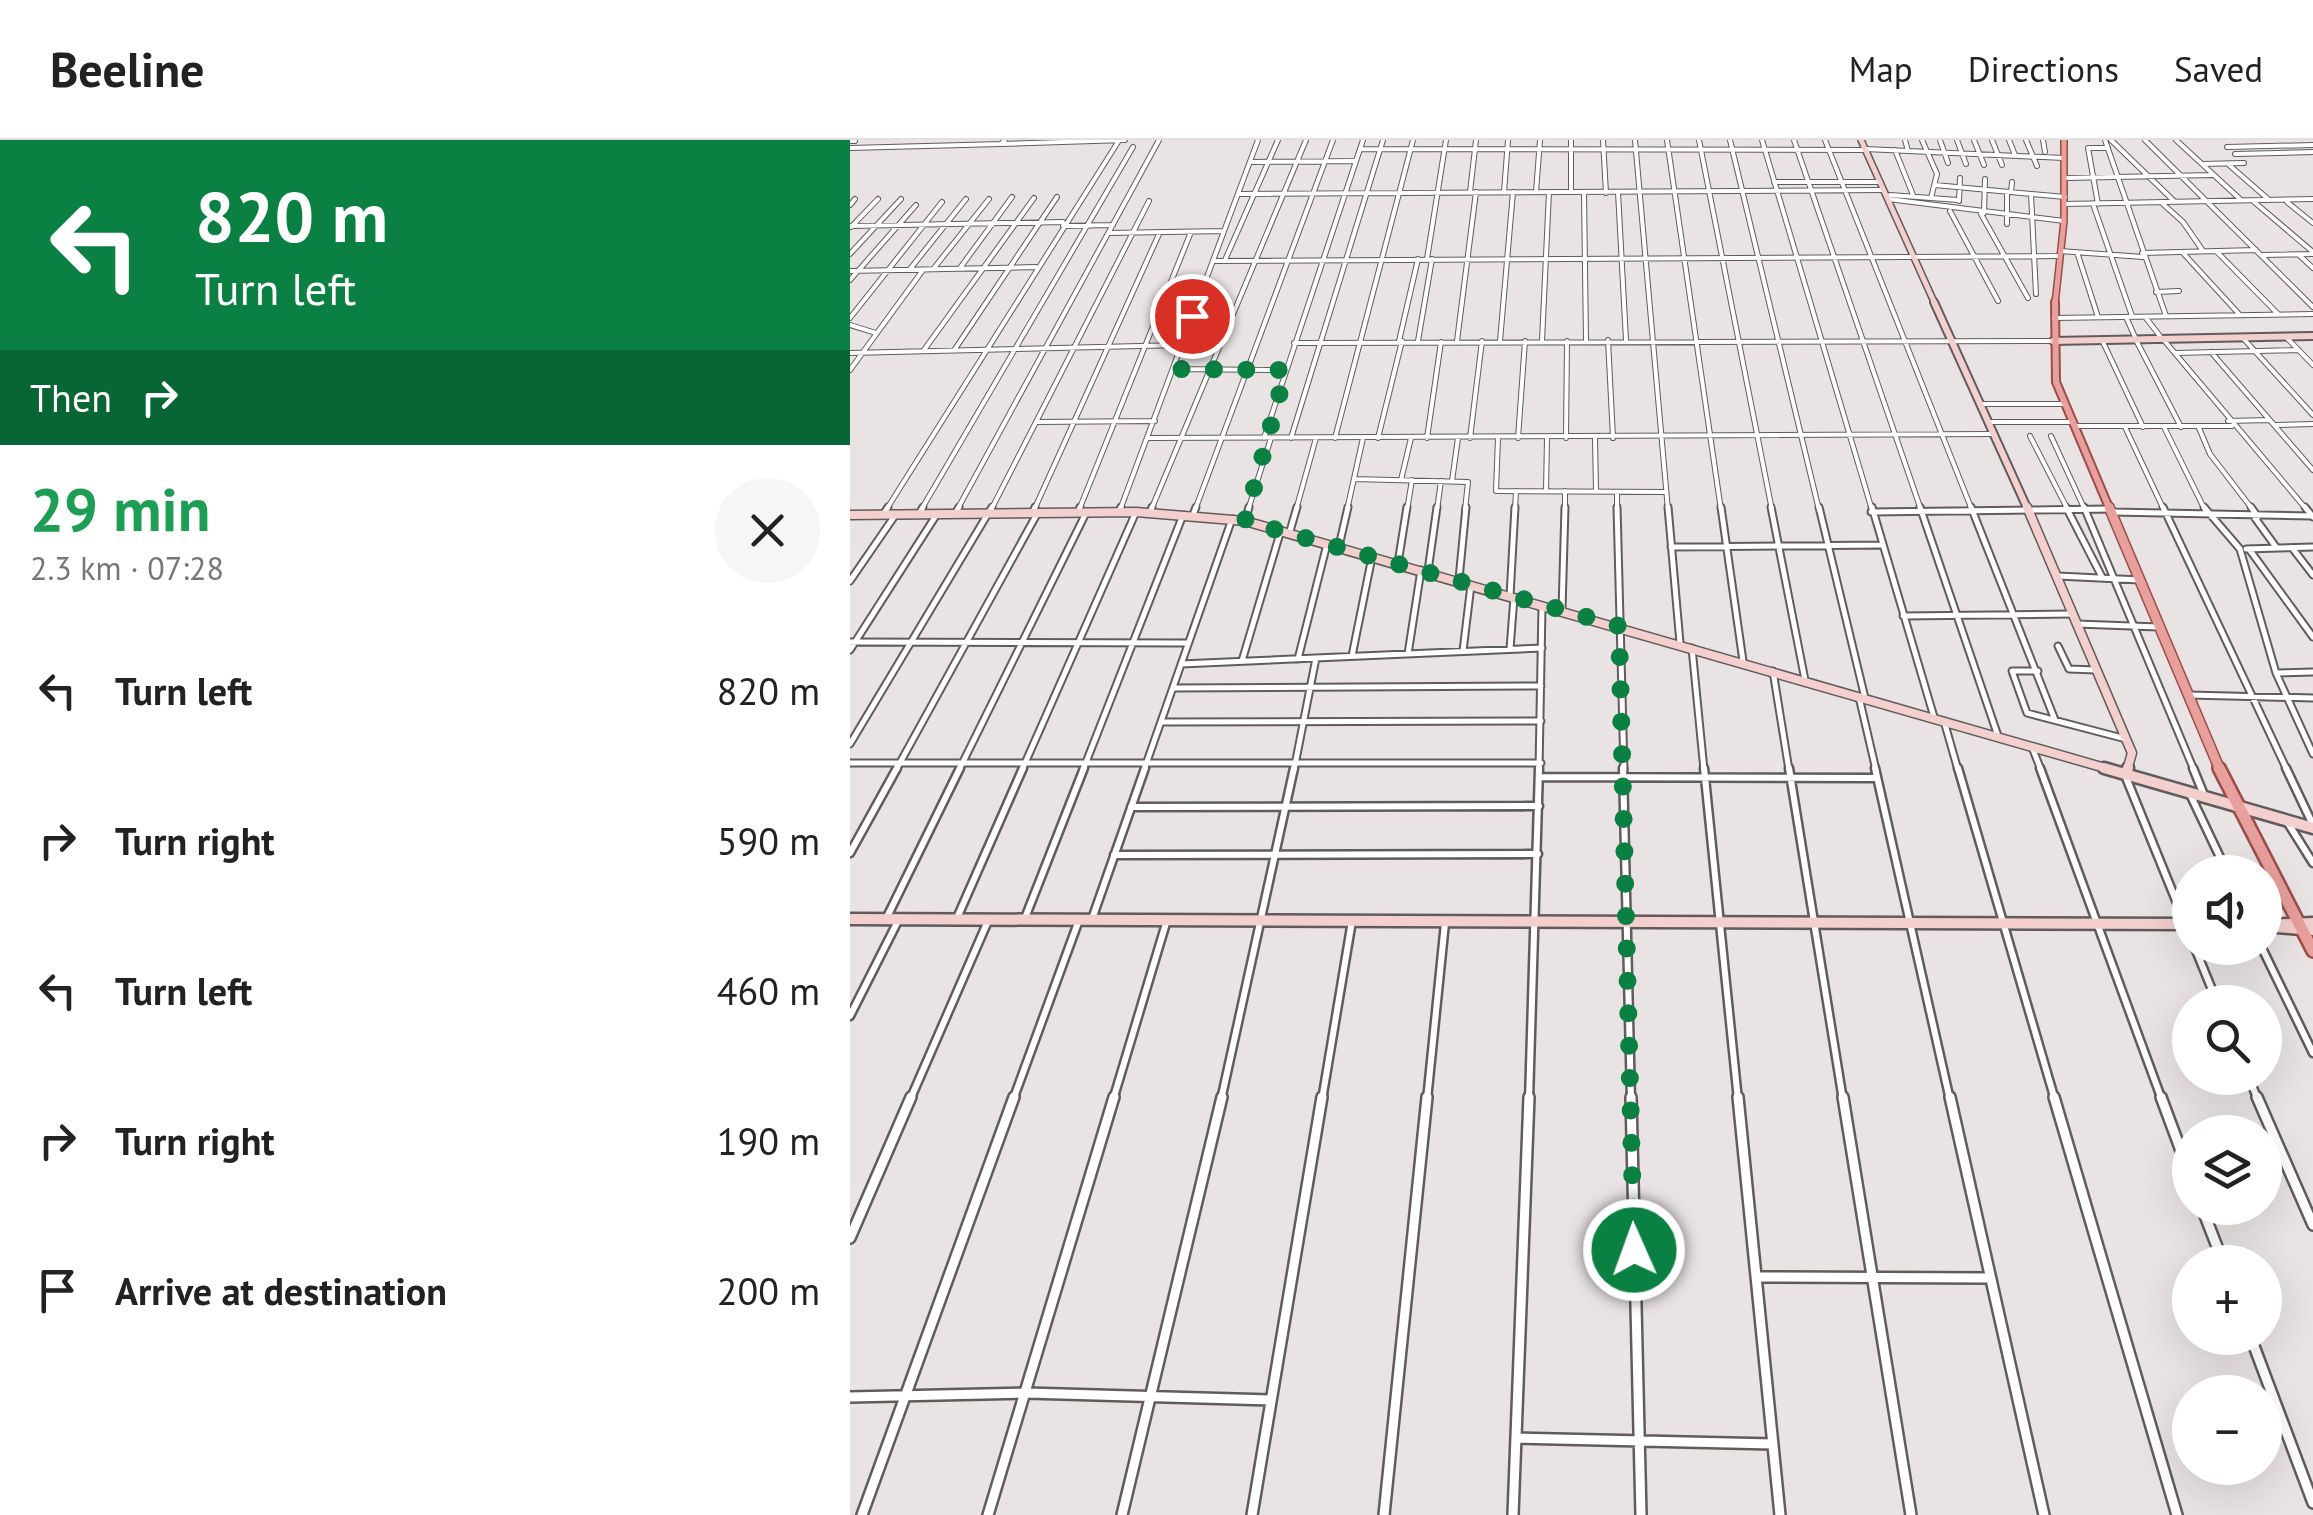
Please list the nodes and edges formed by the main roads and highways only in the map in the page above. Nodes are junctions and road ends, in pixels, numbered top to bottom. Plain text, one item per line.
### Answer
1 (2064, 140) edge
2 (2306, 926) edge
3 (2313, 952) edge

1 - 2 main road
2 - 3 main road

